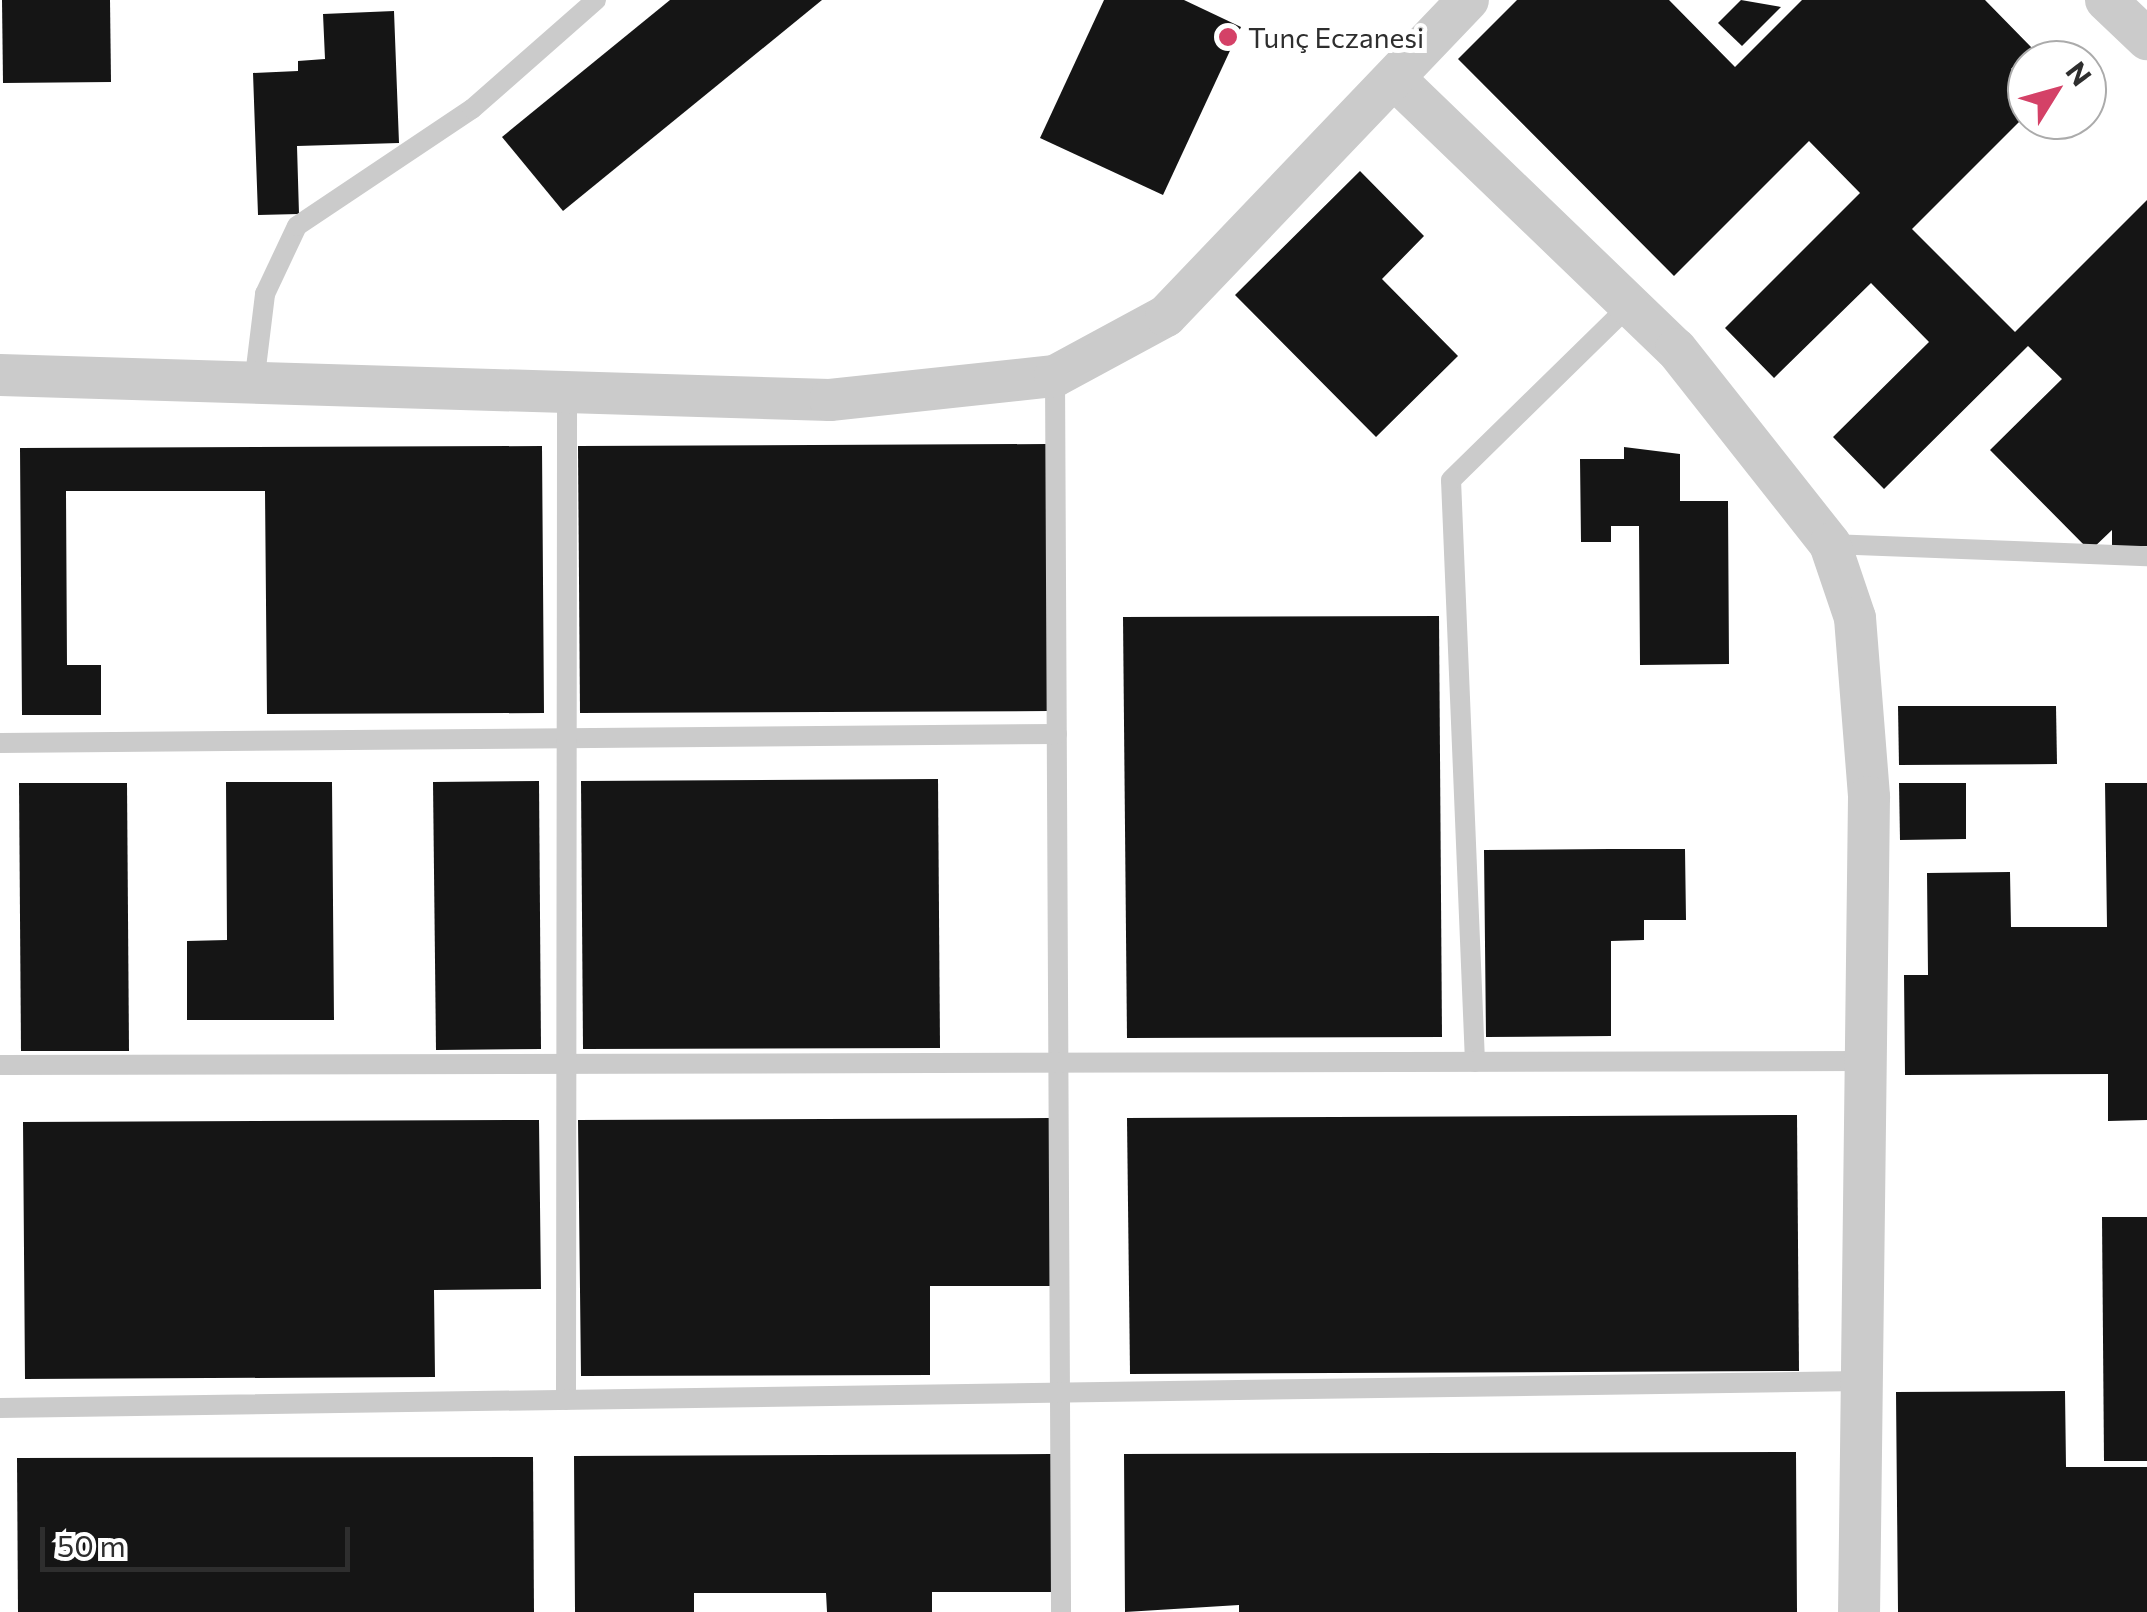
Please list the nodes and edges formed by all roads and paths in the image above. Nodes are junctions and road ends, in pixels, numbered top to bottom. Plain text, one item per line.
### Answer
1 (596, 0) edge
2 (1468, 0) edge
3 (2106, 0) edge
4 (2147, 38) edge
5 (1396, 80) junction
6 (1630, 304) junction
7 (0, 375) edge
8 (1055, 376) junction
9 (254, 384) junction
10 (567, 393) junction
11 (1830, 544) junction
12 (2147, 556) edge
13 (1057, 734) junction
14 (567, 738) junction
15 (0, 743) edge
16 (1475, 1062) junction
17 (1866, 1062) junction
18 (566, 1064) junction
19 (1058, 1064) junction
20 (0, 1065) edge
21 (1862, 1381) junction
22 (1060, 1393) junction
23 (566, 1400) junction
24 (0, 1408) edge
25 (1062, 1612) edge
26 (1859, 1612) edge

1 - 9 lane
2 - 5 street
3 - 4 street
5 - 6 street
5 - 8 street
6 - 11 street
6 - 16 lane
7 - 9 street
8 - 10 street
8 - 13 lane
9 - 10 street
10 - 14 lane
11 - 12 lane
11 - 17 street
13 - 14 lane
13 - 19 lane
14 - 15 lane
14 - 18 lane
16 - 17 lane
16 - 19 lane
17 - 21 street
18 - 19 lane
18 - 20 lane
18 - 23 lane
19 - 22 lane
21 - 22 lane
21 - 26 street
22 - 23 lane
22 - 25 lane
23 - 24 lane

